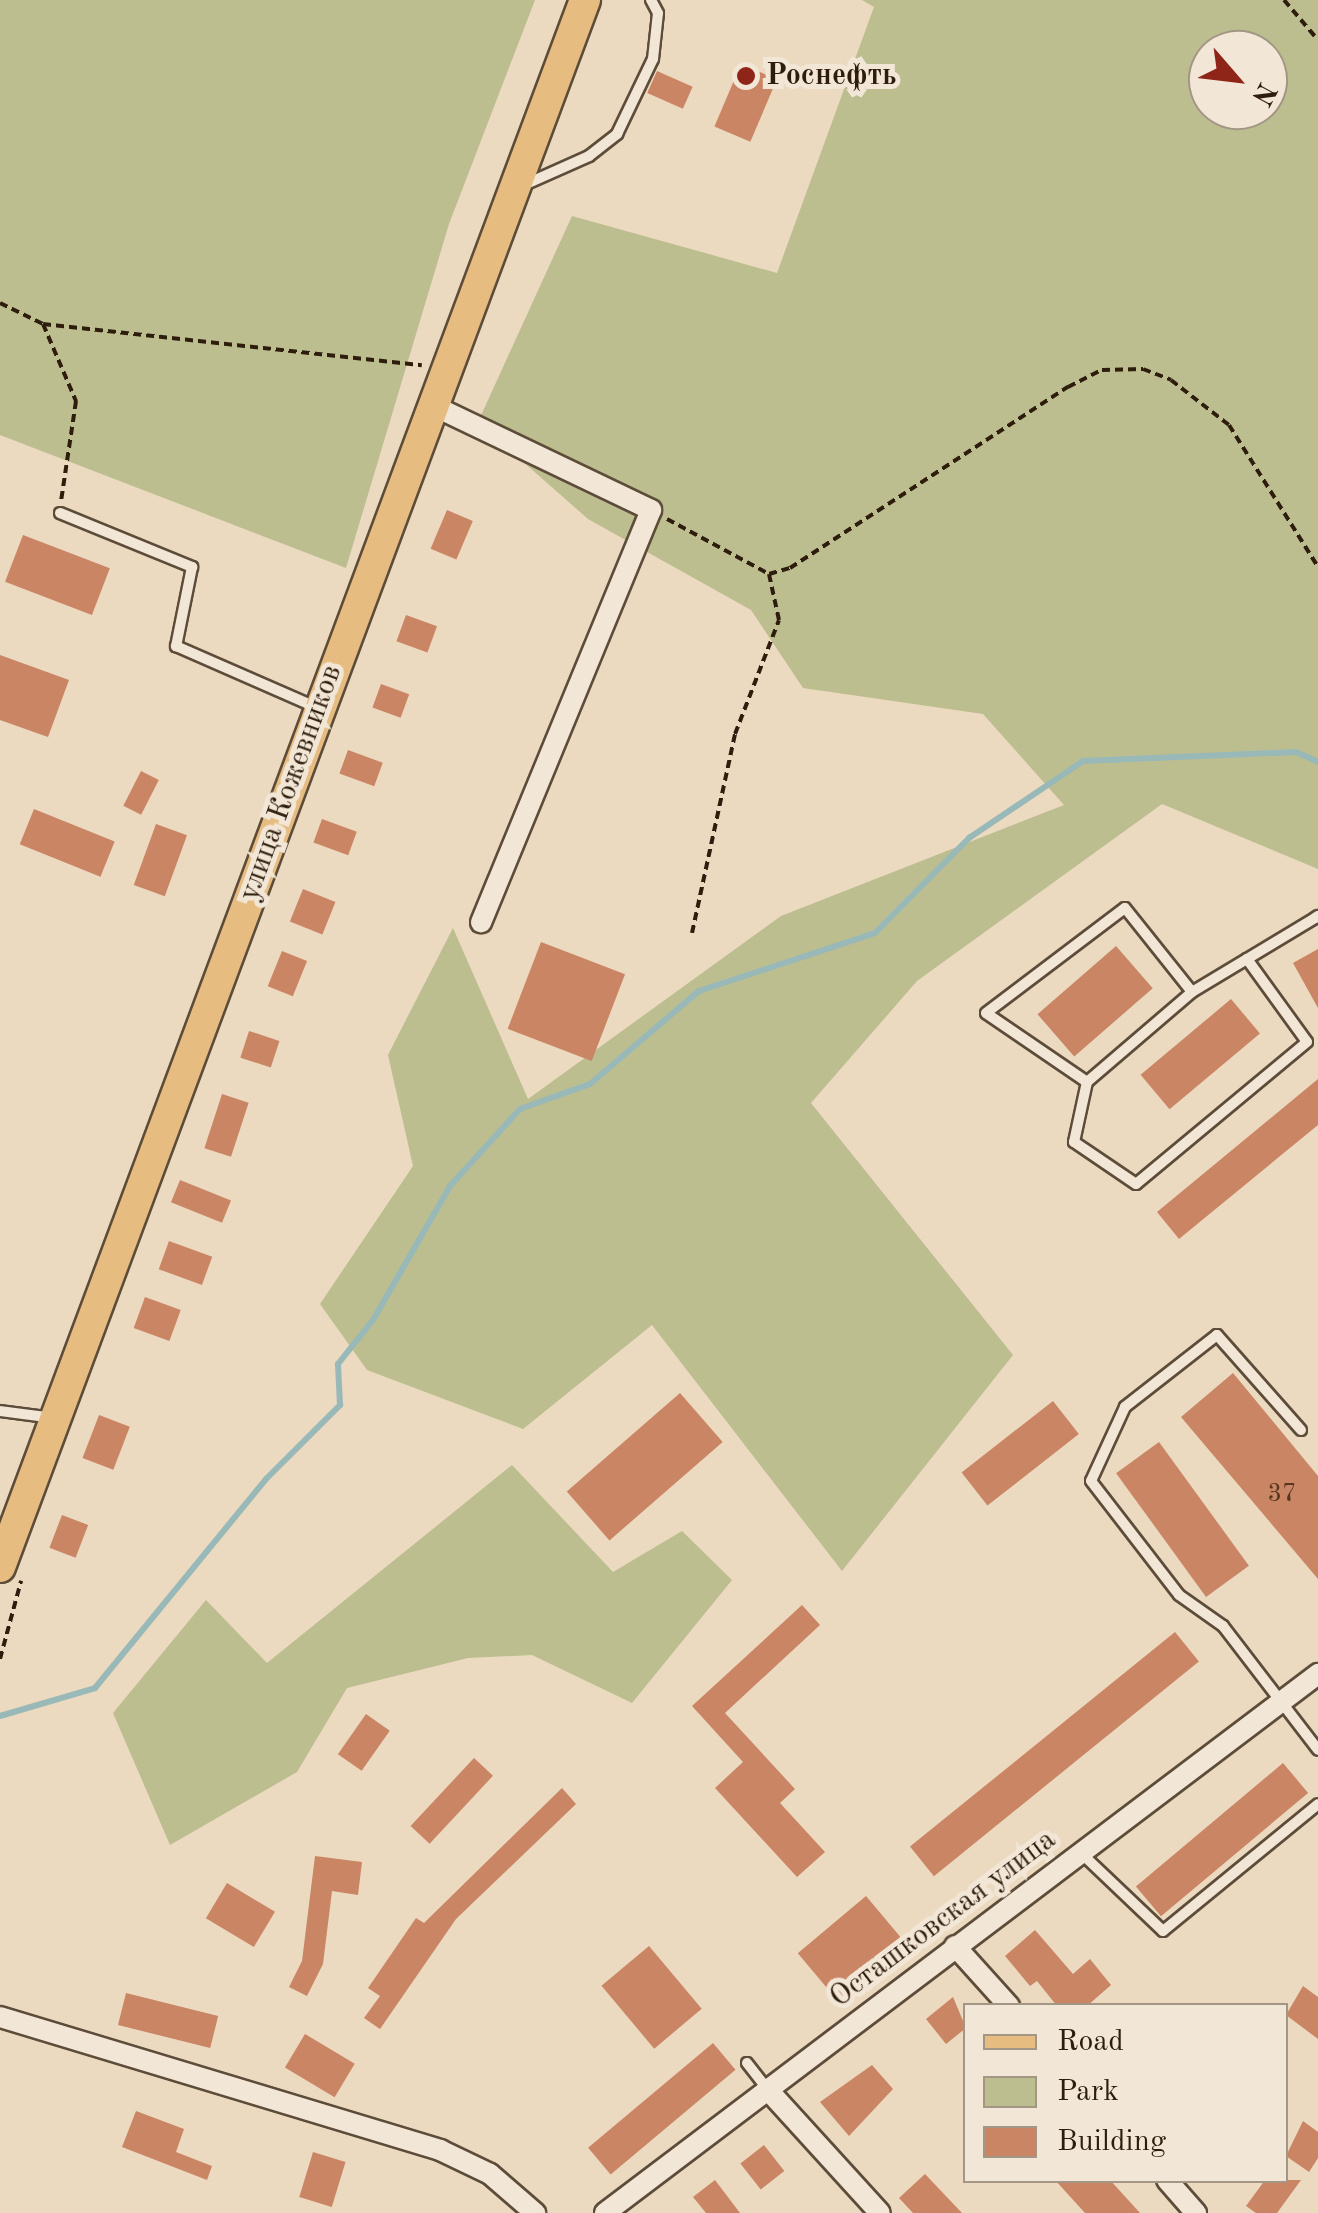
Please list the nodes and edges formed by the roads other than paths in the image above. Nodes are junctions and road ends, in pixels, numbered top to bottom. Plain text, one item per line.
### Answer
1 (585, 0) edge
2 (651, 0) edge
3 (514, 190) junction
4 (432, 405) junction
5 (60, 513) road end
6 (319, 708) junction
7 (1318, 916) edge
8 (482, 922) dead end
9 (1246, 959) junction
10 (1192, 992) junction
11 (1087, 1082) junction
12 (0, 1411) edge
13 (54, 1418) junction
14 (1301, 1430) dead end
15 (0, 1567) edge
16 (1318, 1674) edge
17 (1280, 1703) junction
18 (1318, 1750) edge
19 (1318, 1804) edge
20 (1081, 1852) junction
21 (956, 1946) junction
22 (1006, 2003) edge
23 (0, 2017) edge
24 (747, 2063) dead end
25 (768, 2090) junction
26 (1170, 2183) edge
27 (535, 2213) edge
28 (605, 2213) edge
29 (880, 2213) edge
30 (1196, 2213) edge

1 - 3 main road, улица Кожевников
2 - 3 lane
3 - 4 main road, улица Кожевников
4 - 6 main road, улица Кожевников
4 - 8 street
5 - 6 lane
6 - 13 main road, улица Кожевников
7 - 9 lane
9 - 10 lane
9 - 11 lane
10 - 11 lane
10 - 11 lane
12 - 13 lane
13 - 15 main road, улица Кожевников
14 - 17 lane
16 - 17 street, Осташковская улица
17 - 18 lane
17 - 20 street, Осташковская улица
19 - 20 lane
20 - 21 street, Осташковская улица
21 - 22 street
21 - 25 street, Осташковская улица
23 - 27 street
24 - 25 lane
25 - 28 street, Осташковская улица
25 - 29 street
26 - 30 street

